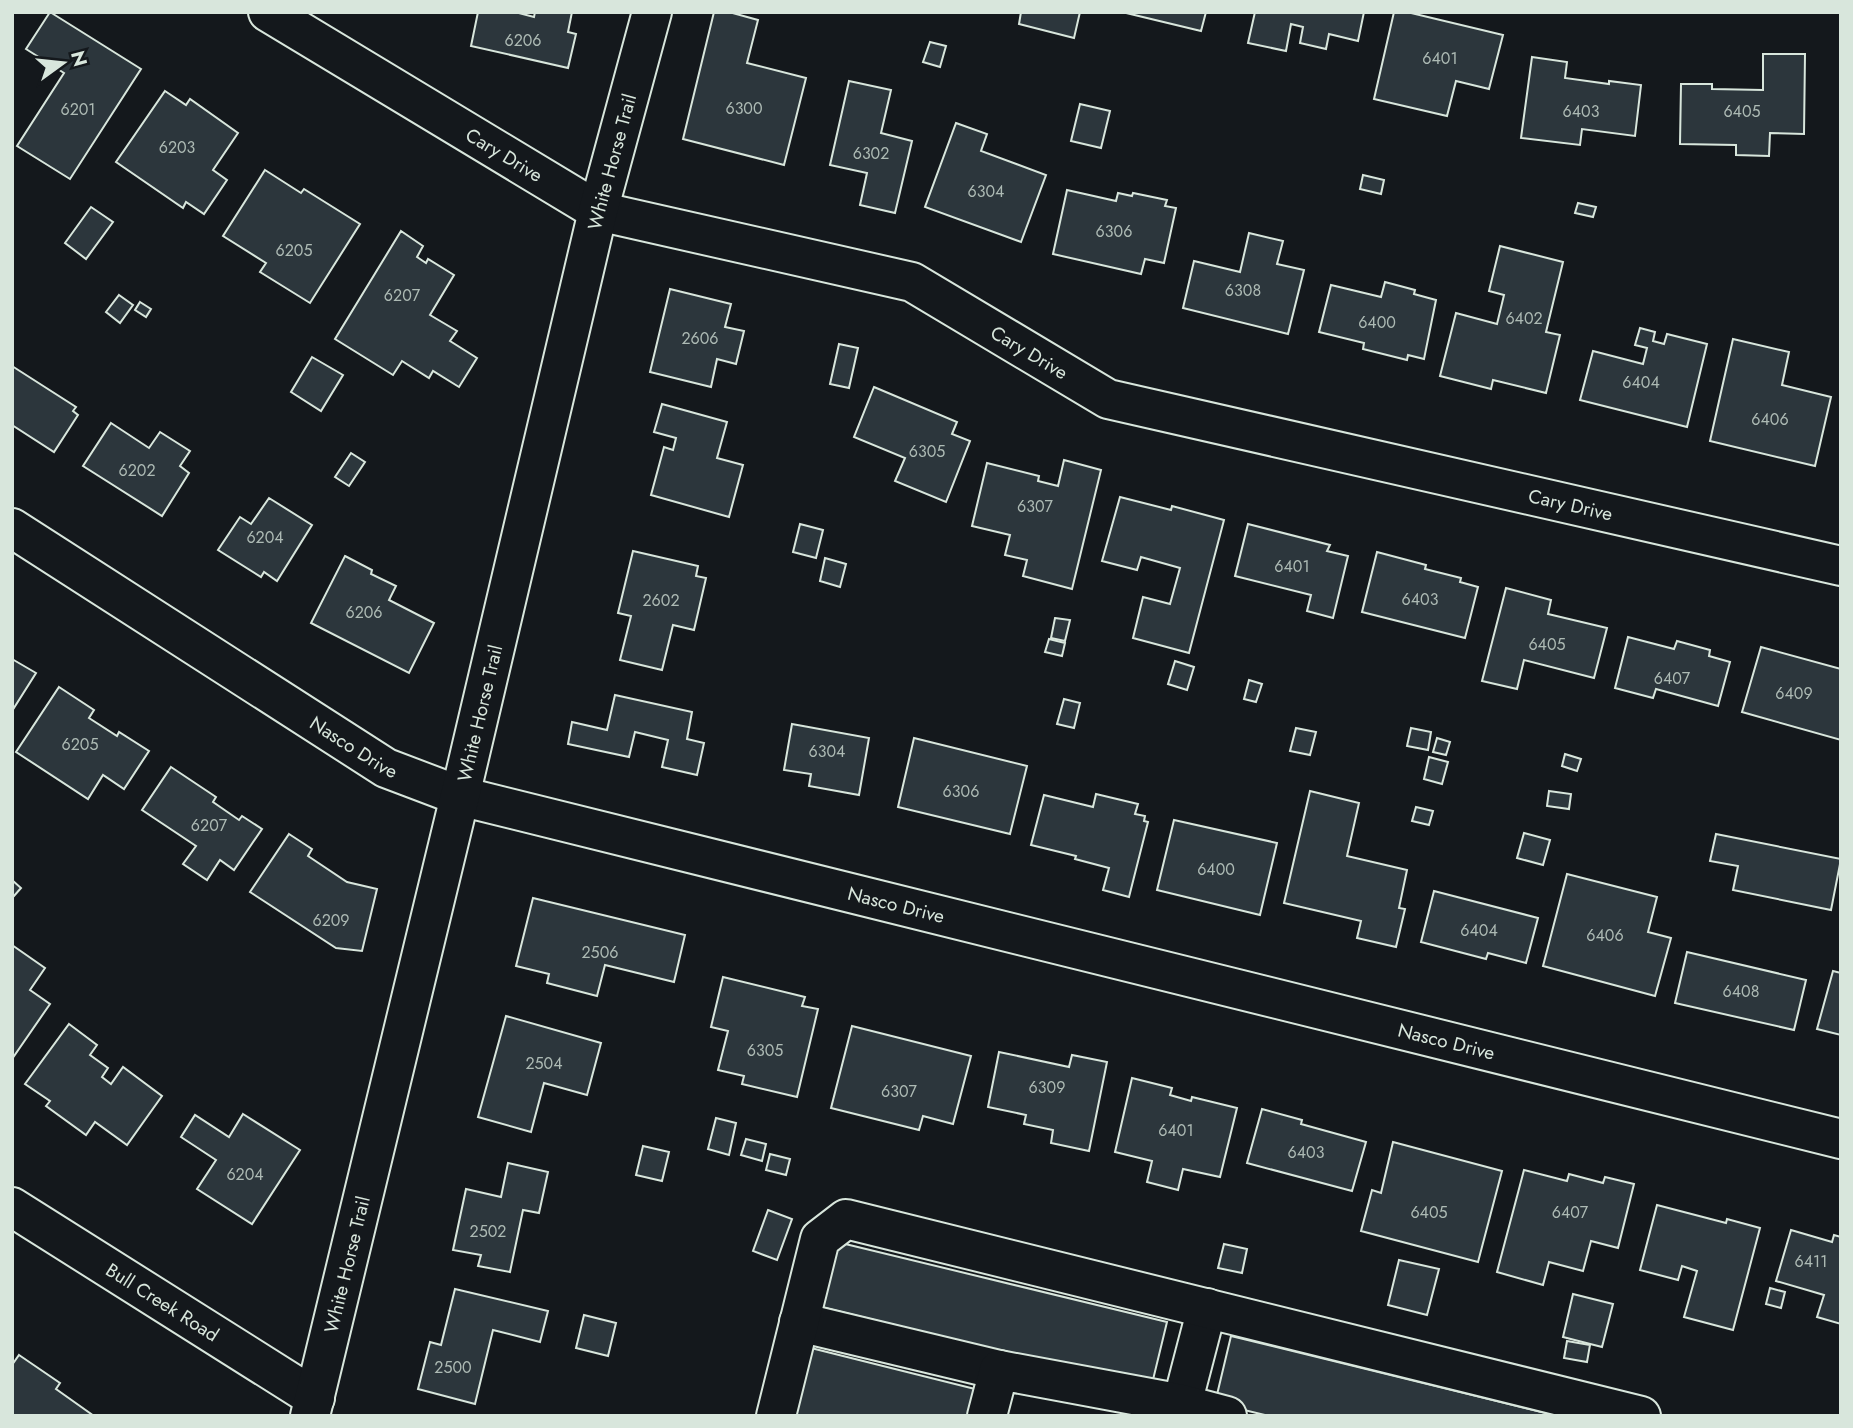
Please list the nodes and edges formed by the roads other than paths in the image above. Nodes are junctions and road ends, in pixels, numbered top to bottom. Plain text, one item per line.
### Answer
1 (268, 12) edge
2 (652, 12) edge
3 (598, 211) junction
4 (12, 528) edge
5 (1841, 566) edge
6 (460, 796) junction
7 (1841, 1139) edge
8 (12, 1207) edge
9 (1207, 1308) junction
10 (799, 1322) junction
11 (999, 1370) junction
12 (1182, 1404) junction
13 (312, 1407) edge
14 (1636, 1415) edge
15 (776, 1416) edge
16 (987, 1416) edge
17 (1227, 1416) edge

1 - 3 street, Cary Drive
2 - 3 street, White Horse Trail
3 - 5 street, Cary Drive
3 - 6 street, White Horse Trail
4 - 6 street, Nasco Drive
6 - 7 street, Nasco Drive
6 - 13 street, White Horse Trail
8 - 13 street, Bull Creek Road
9 - 10 street
9 - 12 street
9 - 14 street
10 - 11 street
10 - 15 street
11 - 12 street
11 - 16 street
12 - 17 street

